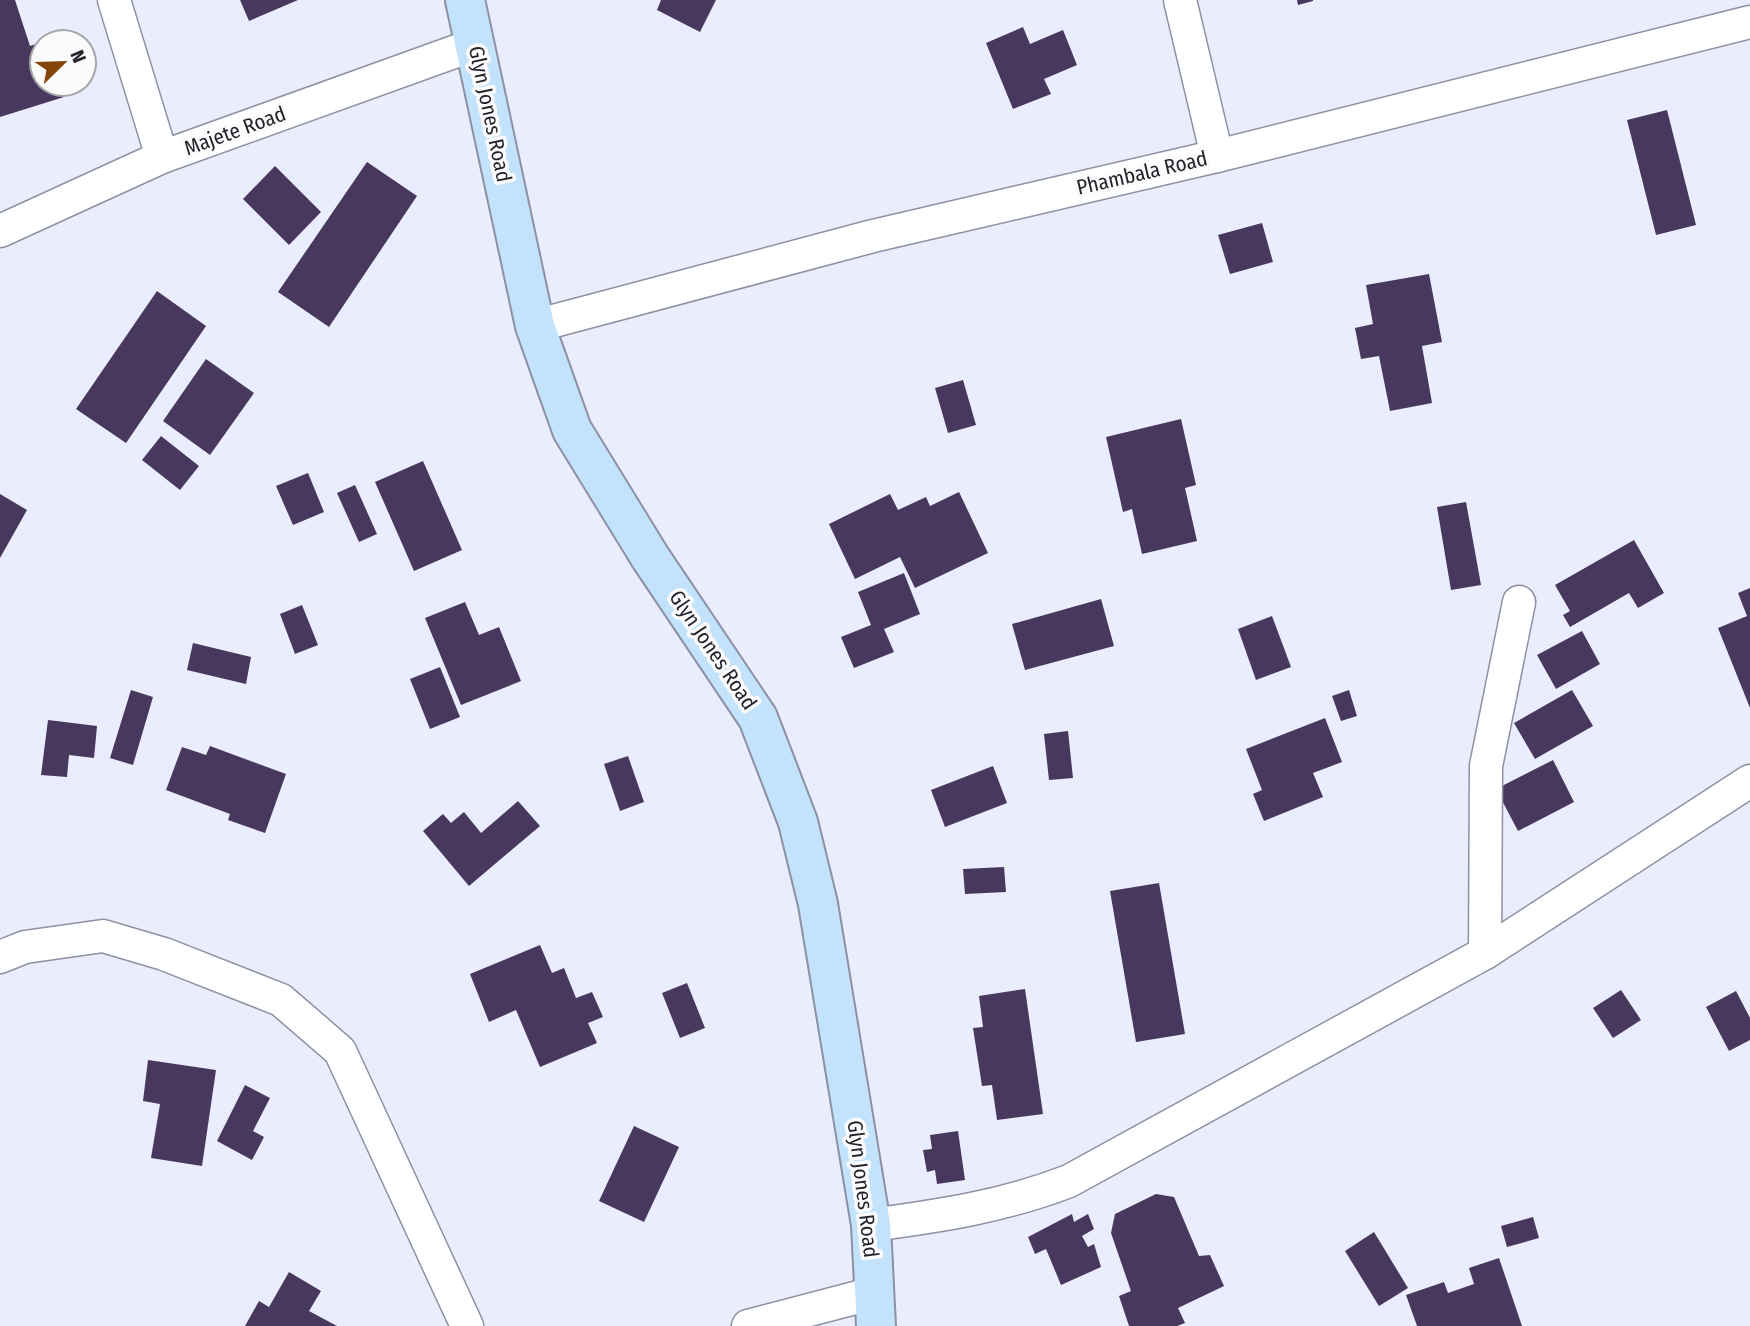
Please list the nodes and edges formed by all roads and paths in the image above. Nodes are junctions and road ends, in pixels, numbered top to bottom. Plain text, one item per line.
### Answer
1 (114, 0) edge
2 (465, 0) edge
3 (1181, 0) edge
4 (1750, 22) edge
5 (476, 44) junction
6 (1217, 156) junction
7 (162, 157) junction
8 (0, 231) edge
9 (535, 326) junction
10 (1519, 602) dead end
11 (1750, 781) edge
12 (1485, 953) junction
13 (0, 957) edge
14 (871, 1225) junction
15 (875, 1309) edge
16 (467, 1326) edge
17 (748, 1326) edge

1 - 7 street
2 - 5 street, Glyn Jones Road
3 - 6 street
4 - 6 street, Phambala Road
5 - 7 street, Majete Road
5 - 9 street, Glyn Jones Road
6 - 9 street, Phambala Road
7 - 8 street, Majete Road
9 - 14 street, Glyn Jones Road
10 - 12 street
11 - 12 street
12 - 14 street
13 - 16 street
14 - 15 street, Glyn Jones Road
15 - 17 street

